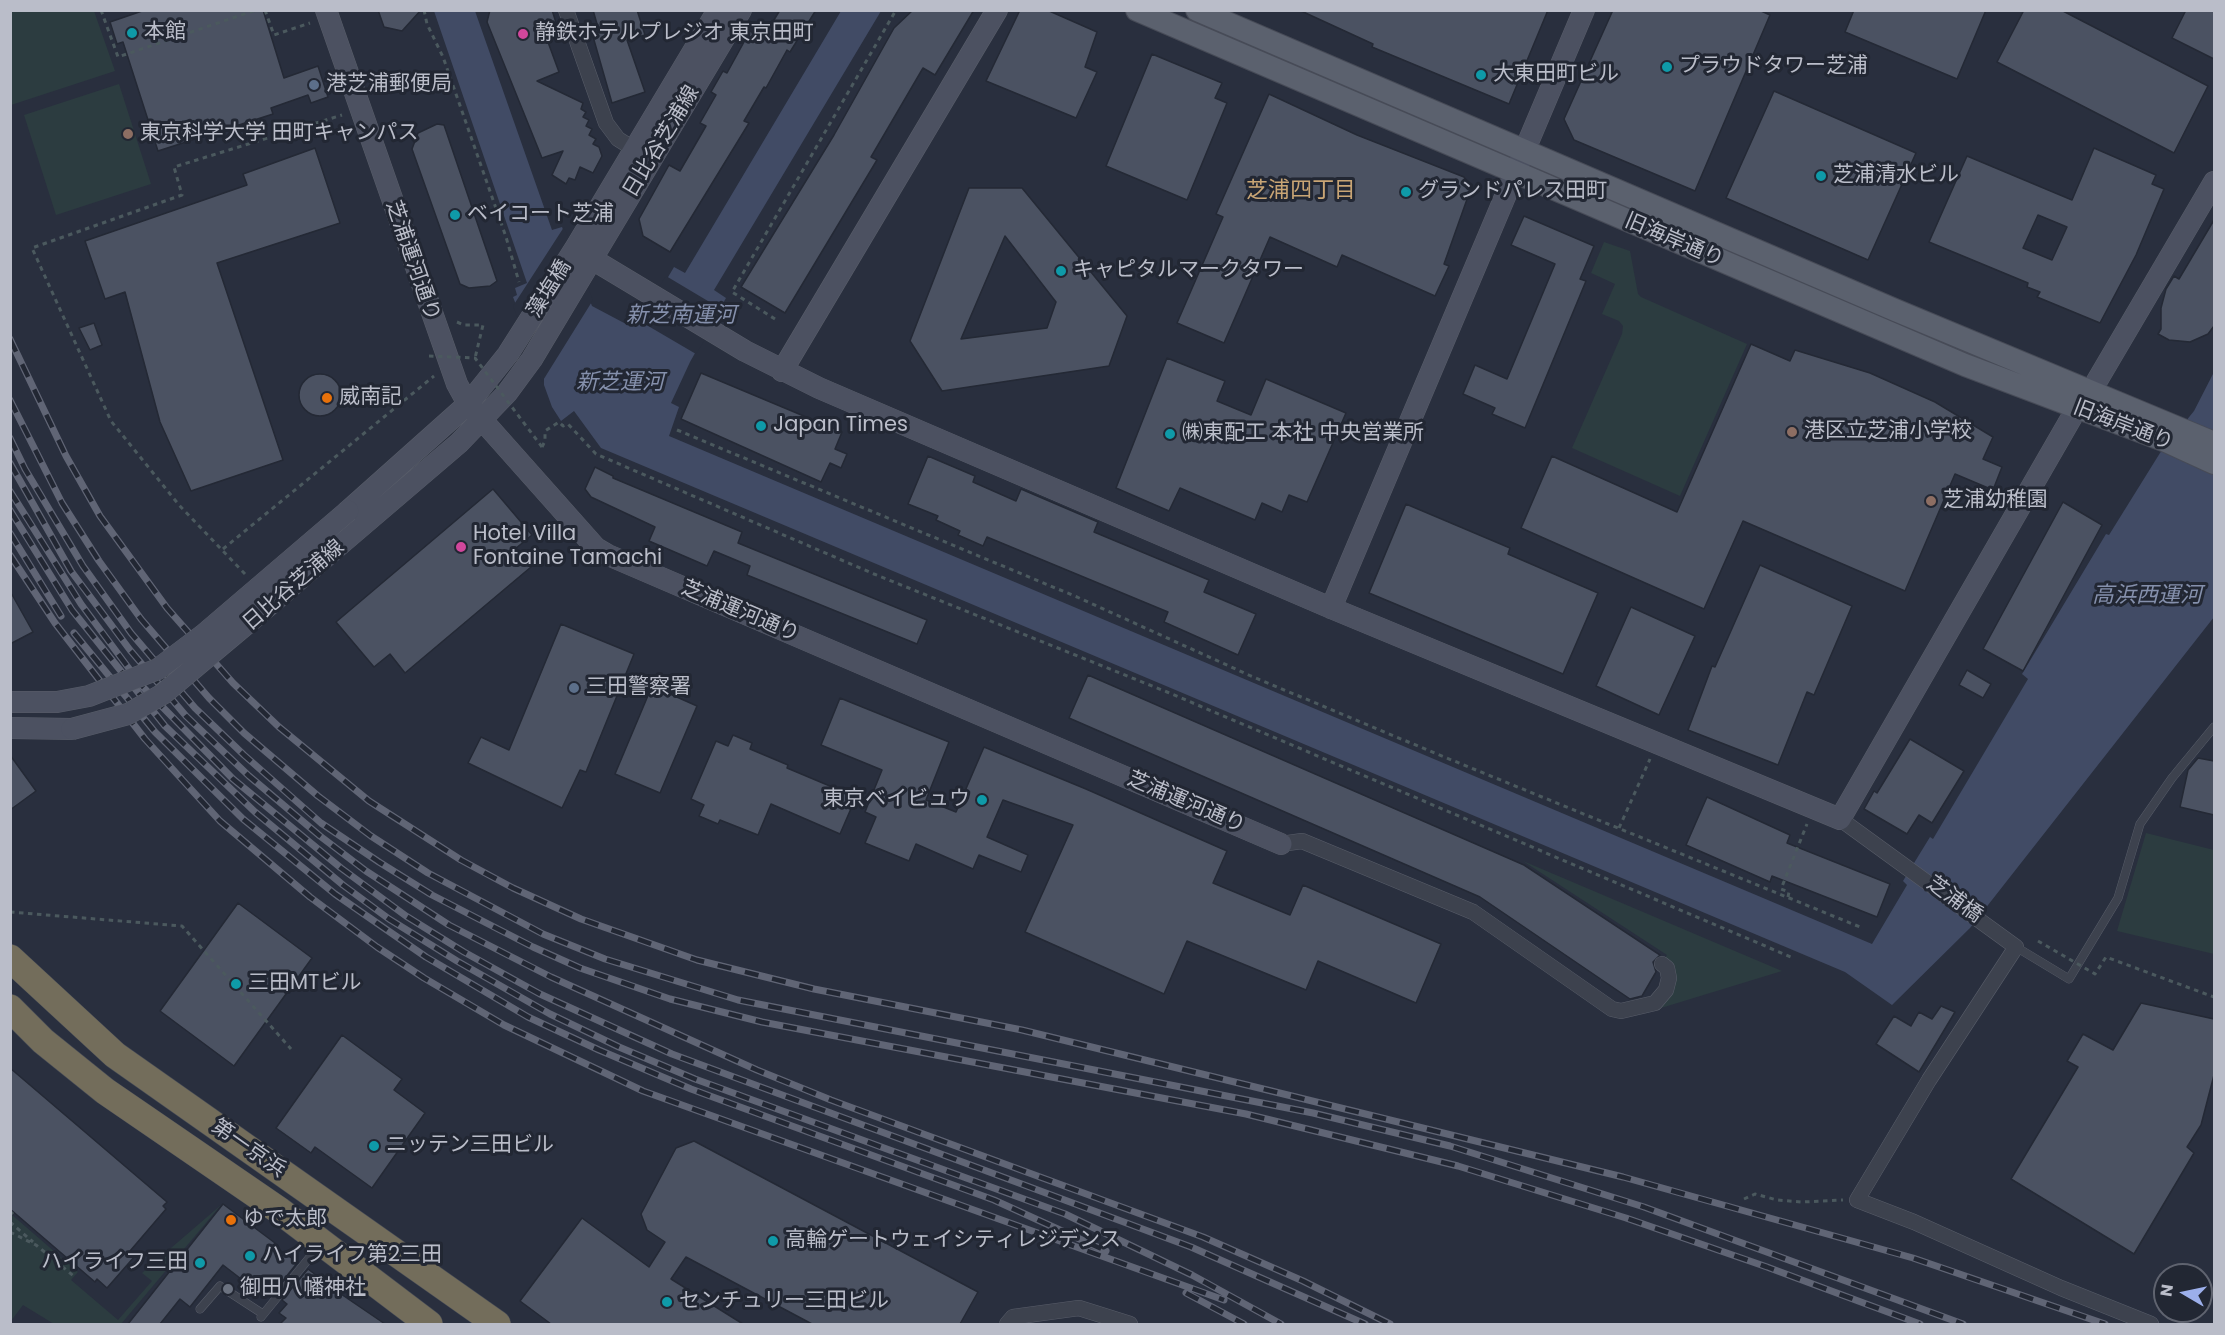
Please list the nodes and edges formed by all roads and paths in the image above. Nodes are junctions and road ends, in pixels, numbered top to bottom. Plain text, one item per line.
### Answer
1 (101, 10) edge
2 (256, 10) edge
3 (266, 10) edge
4 (424, 10) edge
5 (567, 10) edge
6 (896, 10) edge
7 (997, 10) edge
8 (1137, 10) edge
9 (1197, 10) edge
10 (1584, 10) edge
11 (246, 12) edge
12 (730, 14) edge
13 (319, 16) edge
14 (344, 114) dead end
15 (1524, 151) junction
16 (643, 155) junction
17 (1515, 172) junction
18 (2214, 182) edge
19 (584, 260) junction
20 (519, 282) dead end
21 (453, 312) dead end
22 (775, 319) dead end
23 (524, 331) joint
24 (429, 356) dead end
25 (475, 358) junction
26 (532, 359) joint
27 (782, 371) junction
28 (434, 376) dead end
29 (2084, 400) junction
30 (468, 404) junction
31 (483, 420) junction
32 (677, 430) dead end
33 (2170, 433) junction
34 (2214, 443) edge
35 (2214, 462) edge
36 (1330, 608) junction
37 (10, 702) edge
38 (2214, 727) edge
39 (10, 728) edge
40 (1657, 744) junction
41 (1813, 808) junction
42 (1840, 819) junction
43 (1619, 828) junction
44 (1281, 844) joint
45 (1788, 897) junction
46 (10, 912) edge
47 (1860, 927) dead end
48 (2038, 941) dead end
49 (2016, 947) junction
50 (1791, 957) dead end
51 (10, 958) edge
52 (1662, 964) dead end
53 (2214, 997) edge
54 (10, 1008) edge
55 (291, 1049) dead end
56 (318, 1198) junction
57 (1744, 1199) dead end
58 (1857, 1200) junction
59 (10, 1222) edge
60 (10, 1232) edge
61 (313, 1236) junction
62 (36, 1245) junction
63 (76, 1278) dead end
64 (444, 1286) junction
65 (200, 1309) dead end
66 (426, 1322) edge
67 (498, 1324) edge
68 (1007, 1324) edge
69 (1130, 1324) edge
70 (2151, 1324) edge

1 - 11 path
2 - 11 path
3 - 13 path
4 - 20 path
5 - 16 street
6 - 22 path
7 - 27 street
8 - 17 main road, 旧海岸通り
9 - 15 main road, 旧海岸通り
10 - 15 street
12 - 16 street, 日比谷芝浦線
13 - 30 street, 芝浦運河通り
14 - 28 path
15 - 17 street
15 - 29 main road, 旧海岸通り
16 - 19 street, 日比谷芝浦線
17 - 29 main road, 旧海岸通り
17 - 36 street
18 - 29 street
19 - 23 street, 藻塩橋
19 - 26 street, 藻塩橋
19 - 27 street
21 - 25 path
23 - 30 street, 日比谷芝浦線
24 - 25 path, bridge
25 - 50 path, bridge
26 - 31 street, 日比谷芝浦線
27 - 36 street
29 - 33 main road, 旧海岸通り
29 - 42 street
30 - 31 street, 芝浦運河通り
30 - 37 street, 日比谷芝浦線, bridge
31 - 39 street, 日比谷芝浦線, bridge
31 - 44 street, 芝浦運河通り
32 - 43 path
33 - 34 main road, 旧海岸通り
33 - 35 main road, 旧海岸通り
36 - 40 street
38 - 49 lane
40 - 41 street
40 - 43 path
41 - 42 street
41 - 45 path
42 - 49 street, 芝浦橋
43 - 45 path
44 - 52 street
45 - 47 path
46 - 55 path
48 - 53 path, bridge
49 - 58 street
51 - 56 highway, 第一京浜
54 - 61 highway, 第一京浜
56 - 61 highway
56 - 64 highway, 第一京浜
57 - 58 path
58 - 70 street
59 - 62 path
60 - 62 path
61 - 65 lane
61 - 66 highway, 第一京浜
62 - 63 path
64 - 66 highway
64 - 67 highway, 第一京浜
68 - 69 street

